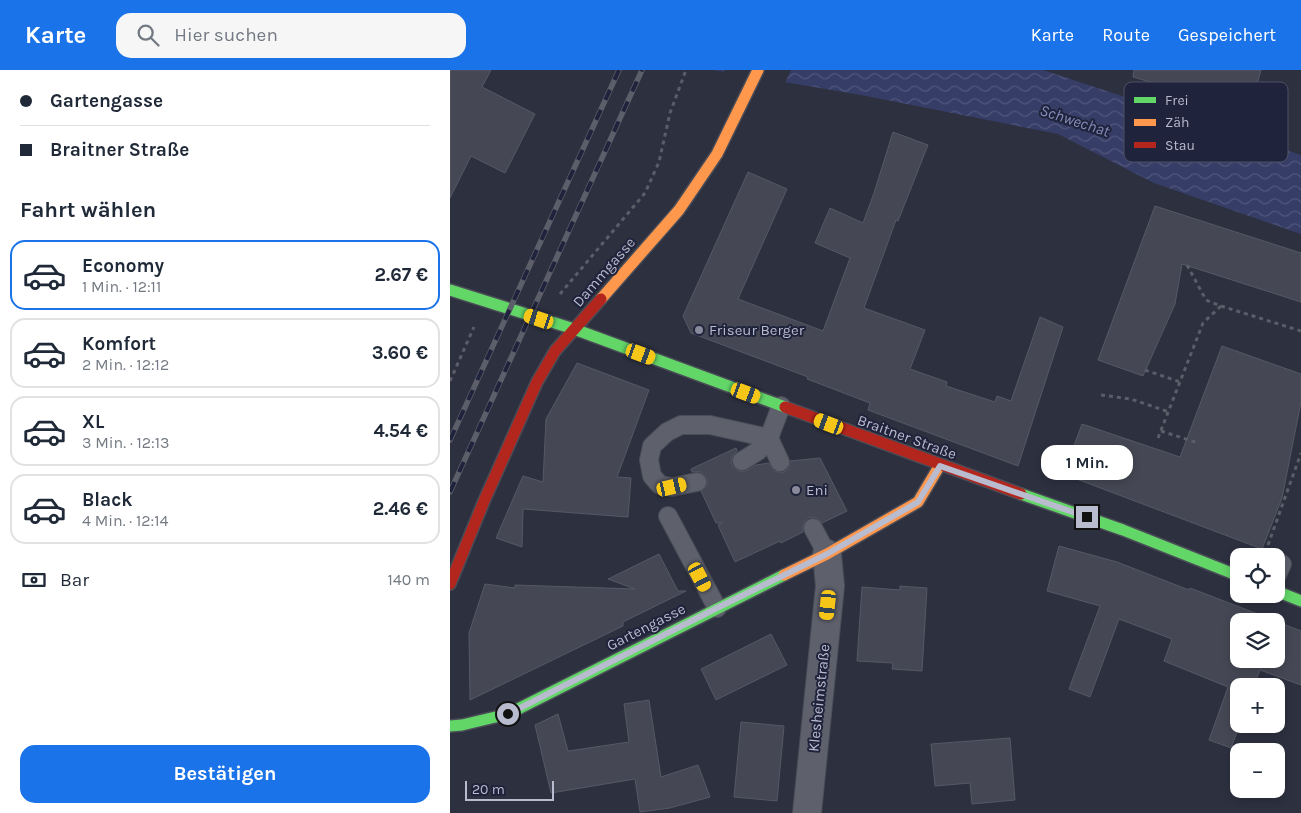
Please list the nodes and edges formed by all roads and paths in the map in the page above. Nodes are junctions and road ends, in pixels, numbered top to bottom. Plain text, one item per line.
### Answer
1 (686, 70) edge
2 (758, 70) edge
3 (1187, 265) dead end
4 (450, 290) edge
5 (1221, 306) junction
6 (539, 319) junction
7 (475, 326) dead end
8 (574, 329) junction
9 (1301, 331) edge
10 (1146, 370) dead end
11 (450, 381) edge
12 (1180, 382) junction
13 (1100, 396) dead end
14 (781, 406) junction
15 (1169, 412) junction
16 (1161, 431) junction
17 (769, 438) junction
18 (1158, 438) dead end
19 (1198, 443) dead end
20 (1301, 453) edge
21 (742, 461) dead end
22 (780, 462) dead end
23 (940, 466) junction
24 (697, 482) dead end
25 (668, 516) dead end
26 (813, 528) dead end
27 (1268, 547) dead end
28 (827, 554) junction
29 (1230, 572) edge
30 (450, 584) edge
31 (1285, 595) edge
32 (1301, 601) edge
33 (717, 608) junction
34 (450, 726) edge
35 (807, 813) edge

1 - 6 path
2 - 8 main road, Dammgasse
3 - 5 path
4 - 6 main road, Braitner Straße
5 - 9 path
5 - 12 path
6 - 8 main road, Braitner Straße
7 - 11 path
8 - 14 main road, Braitner Straße
8 - 30 main road, Dammgasse
10 - 12 path
12 - 15 path
13 - 15 path
14 - 17 lane
14 - 23 main road, Braitner Straße
15 - 16 path
16 - 18 path
16 - 19 path
17 - 21 lane
17 - 22 lane
17 - 24 lane
20 - 27 path
23 - 28 main road, Gartengasse
23 - 29 main road, Braitner Straße
25 - 33 lane
26 - 28 lane
28 - 33 main road, Gartengasse
28 - 35 street, Klesheimstraße
31 - 32 main road
33 - 34 main road, Gartengasse

